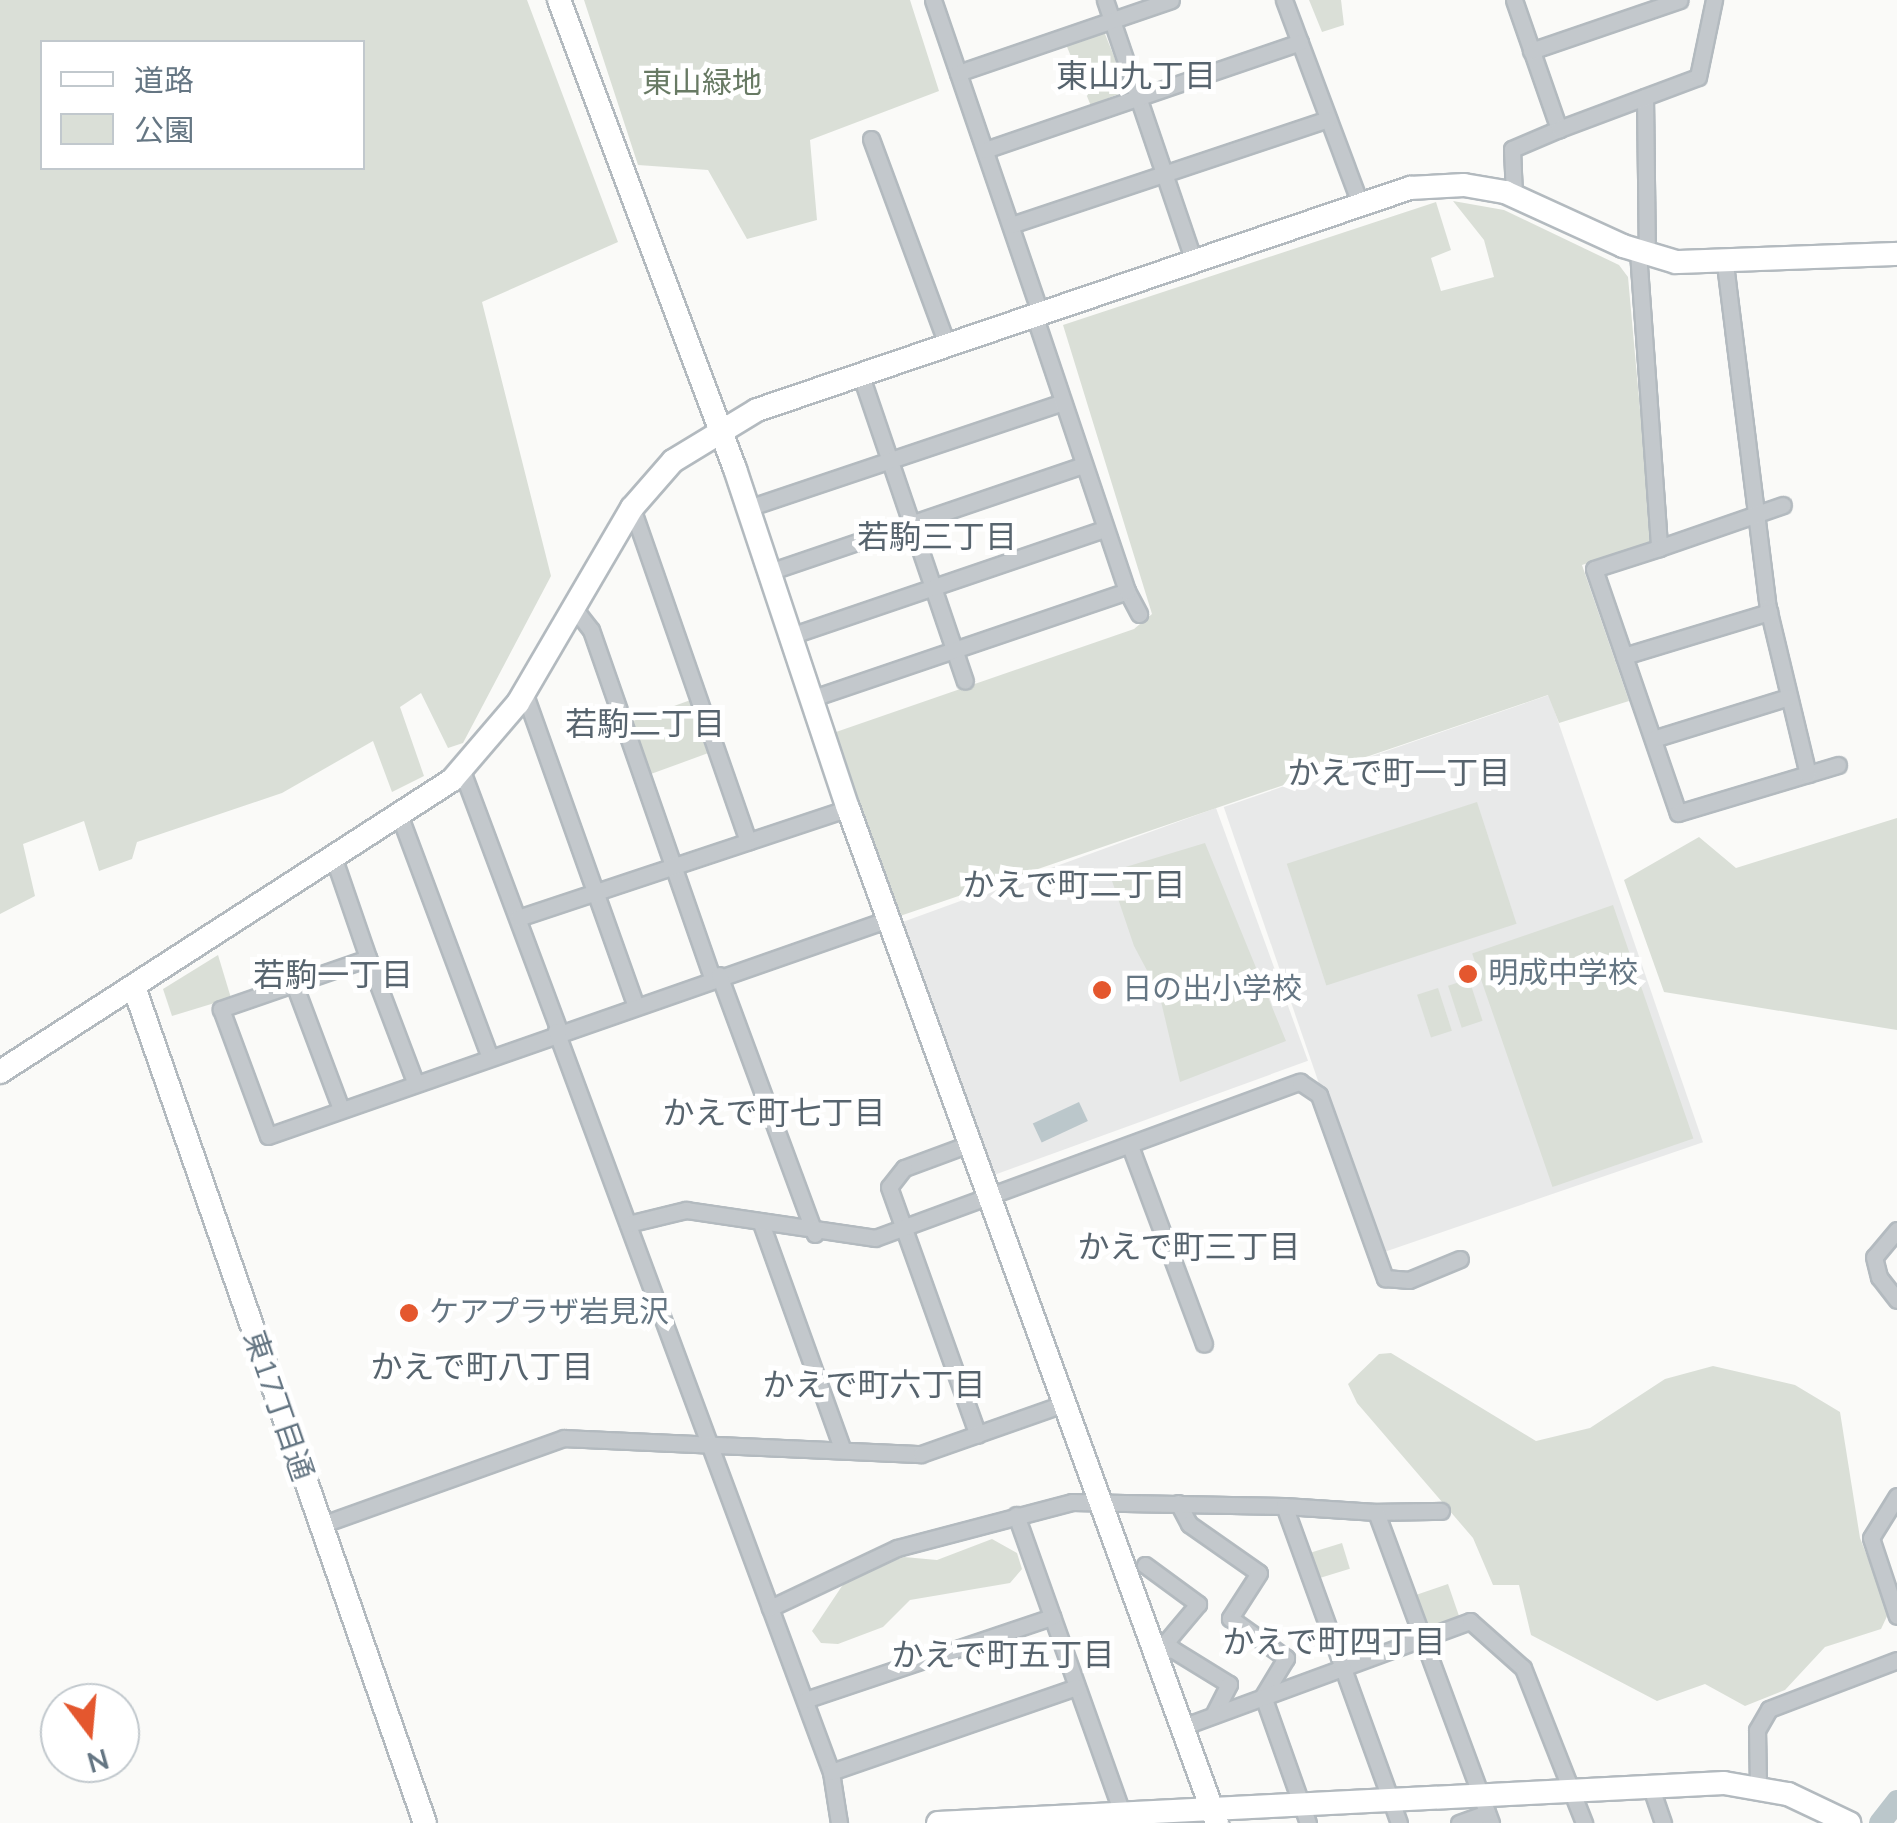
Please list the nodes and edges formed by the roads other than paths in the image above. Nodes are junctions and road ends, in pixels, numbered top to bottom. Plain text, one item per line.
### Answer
1 (558, 0) edge
2 (933, 0) edge
3 (1105, 0) edge
4 (1172, 0) edge
5 (1284, 0) edge
6 (1514, 0) edge
7 (1680, 0) edge
8 (1714, 0) edge
9 (1112, 20) junction
10 (1300, 42) junction
11 (1531, 51) junction
12 (958, 73) junction
13 (1645, 97) junction
14 (1138, 98) junction
15 (1328, 119) junction
16 (1558, 129) junction
17 (870, 139) dead end
18 (985, 150) junction
19 (1164, 174) junction
20 (1514, 194) junction
21 (1360, 203) junction
22 (1011, 225) junction
23 (1642, 253) junction
24 (1897, 254) edge
25 (1193, 260) junction
26 (1724, 264) junction
27 (1037, 313) junction
28 (947, 344) junction
29 (860, 374) junction
30 (1060, 403) junction
31 (718, 430) junction
32 (889, 458) junction
33 (1082, 465) junction
34 (1782, 506) dead end
35 (632, 508) junction
36 (748, 508) junction
37 (1756, 515) junction
38 (911, 524) junction
39 (1105, 528) junction
40 (1659, 548) junction
41 (769, 572) junction
42 (933, 589) junction
43 (1127, 591) junction
44 (573, 608) junction
45 (1768, 612) junction
46 (1138, 614) dead end
47 (790, 636) junction
48 (954, 651) junction
49 (1624, 656) junction
50 (965, 681) dead end
51 (524, 692) junction
52 (1789, 698) junction
53 (810, 699) junction
54 (1653, 739) junction
55 (1838, 765) dead end
56 (462, 771) junction
57 (1808, 774) junction
58 (848, 808) junction
59 (400, 817) junction
60 (748, 841) junction
61 (334, 859) junction
62 (673, 865) junction
63 (596, 892) junction
64 (518, 918) junction
65 (889, 918) junction
66 (368, 958) junction
67 (716, 976) junction
68 (294, 984) junction
69 (134, 987) junction
70 (635, 1004) junction
71 (557, 1030) junction
72 (489, 1055) junction
73 (0, 1072) edge
74 (415, 1082) junction
75 (341, 1109) junction
76 (969, 1144) junction
77 (1130, 1146) junction
78 (989, 1200) junction
79 (761, 1223) junction
80 (628, 1224) junction
81 (1897, 1230) edge
82 (901, 1232) junction
83 (815, 1234) junction
84 (1460, 1259) dead end
85 (1897, 1300) edge
86 (1204, 1344) dead end
87 (1064, 1404) junction
88 (978, 1435) junction
89 (712, 1448) junction
90 (842, 1448) junction
91 (1897, 1496) edge
92 (1098, 1499) junction
93 (1178, 1503) junction
94 (1284, 1506) junction
95 (1440, 1510) dead end
96 (1376, 1512) junction
97 (1016, 1515) junction
98 (318, 1526) junction
99 (1145, 1565) dead end
100 (1198, 1604) junction
101 (770, 1608) junction
102 (1897, 1616) edge
103 (1052, 1617) junction
104 (1230, 1618) junction
105 (1423, 1637) junction
106 (1164, 1651) junction
107 (1897, 1660) edge
108 (1344, 1666) junction
109 (1076, 1687) junction
110 (1263, 1696) junction
111 (804, 1700) junction
112 (1213, 1715) junction
113 (1182, 1727) junction
114 (831, 1772) junction
115 (1650, 1786) junction
116 (1758, 1786) junction
117 (1572, 1790) junction
118 (1391, 1798) junction
119 (1486, 1810) edge
120 (1304, 1813) edge
121 (1214, 1816) edge
122 (1116, 1817) edge
123 (1028, 1820) edge
124 (425, 1823) edge
125 (839, 1823) edge
126 (938, 1823) edge
127 (1399, 1823) edge
128 (1460, 1823) edge
129 (1584, 1823) edge
130 (1663, 1823) edge
131 (1849, 1823) edge

1 - 31 street
2 - 12 street
3 - 9 street
4 - 9 street
5 - 10 street
6 - 11 street
7 - 11 street
8 - 13 street
9 - 12 street
9 - 14 street
10 - 14 street
10 - 15 street
11 - 16 street
12 - 18 street
13 - 16 street
13 - 23 street
14 - 18 street
14 - 19 street
15 - 19 street
15 - 21 street
16 - 20 street
17 - 28 street
18 - 22 street
19 - 22 street
19 - 25 street
20 - 21 street
20 - 23 street
21 - 25 street
22 - 27 street
23 - 26 street
23 - 40 street
24 - 26 street
25 - 27 street
26 - 37 street
27 - 28 street
27 - 30 street
28 - 29 street
29 - 31 street
29 - 32 street
30 - 32 street
30 - 33 street
31 - 35 street
31 - 36 street
32 - 36 street
32 - 38 street
33 - 38 street
33 - 39 street
34 - 37 street
35 - 44 street
35 - 60 street
36 - 41 street
37 - 40 street
37 - 45 street
38 - 41 street
38 - 42 street
39 - 42 street
39 - 43 street
40 - 49 street
41 - 47 street
42 - 47 street
42 - 48 street
43 - 46 street
43 - 48 street
44 - 51 street
44 - 62 street
45 - 49 street
45 - 52 street
47 - 53 street
48 - 50 street
48 - 53 street
49 - 54 street
51 - 56 street
51 - 63 street
52 - 54 street
52 - 57 street
53 - 58 street
54 - 57 street
55 - 57 street
56 - 59 street
56 - 64 street
58 - 60 street
58 - 65 street
59 - 61 street
59 - 72 street
60 - 62 street
61 - 66 street
61 - 69 street
62 - 63 street
62 - 67 street
63 - 64 street
63 - 70 street
64 - 71 street
65 - 67 street
65 - 76 street
66 - 68 street
66 - 74 street
67 - 70 street
67 - 83 street
68 - 75 street
68 - 75 street
69 - 73 street
69 - 98 street, 東17丁目通
70 - 71 street
71 - 72 street
71 - 80 street
72 - 74 street
74 - 75 street
76 - 78 street
76 - 82 street
77 - 78 street
77 - 84 street
77 - 86 street
78 - 82 street
78 - 87 street
79 - 80 street
79 - 83 street
79 - 90 street
80 - 89 street
81 - 85 street
82 - 83 street
82 - 88 street
87 - 88 street
87 - 92 street
88 - 90 street
89 - 90 street
89 - 98 street
89 - 101 street
91 - 102 street
92 - 93 street
92 - 97 street
92 - 106 street
93 - 94 street
93 - 104 street
94 - 96 street
94 - 108 street
95 - 96 street
96 - 105 street
97 - 101 street
97 - 103 street
98 - 124 street, 東17丁目通
99 - 100 street
100 - 104 street
100 - 106 street
101 - 111 street
103 - 109 street
103 - 111 street
104 - 110 street
105 - 108 street
105 - 117 street
105 - 119 street
106 - 112 street
106 - 113 street
107 - 116 street
108 - 110 street
108 - 118 street
109 - 114 street
109 - 122 street
110 - 112 street
110 - 120 street
111 - 114 street
112 - 113 street
113 - 121 street
114 - 125 street
115 - 116 street
115 - 117 street
115 - 130 street
116 - 131 street
117 - 119 street
117 - 129 street
118 - 119 street
118 - 120 street
118 - 127 street
119 - 128 street
120 - 121 street
121 - 122 street
122 - 123 street
123 - 126 street

